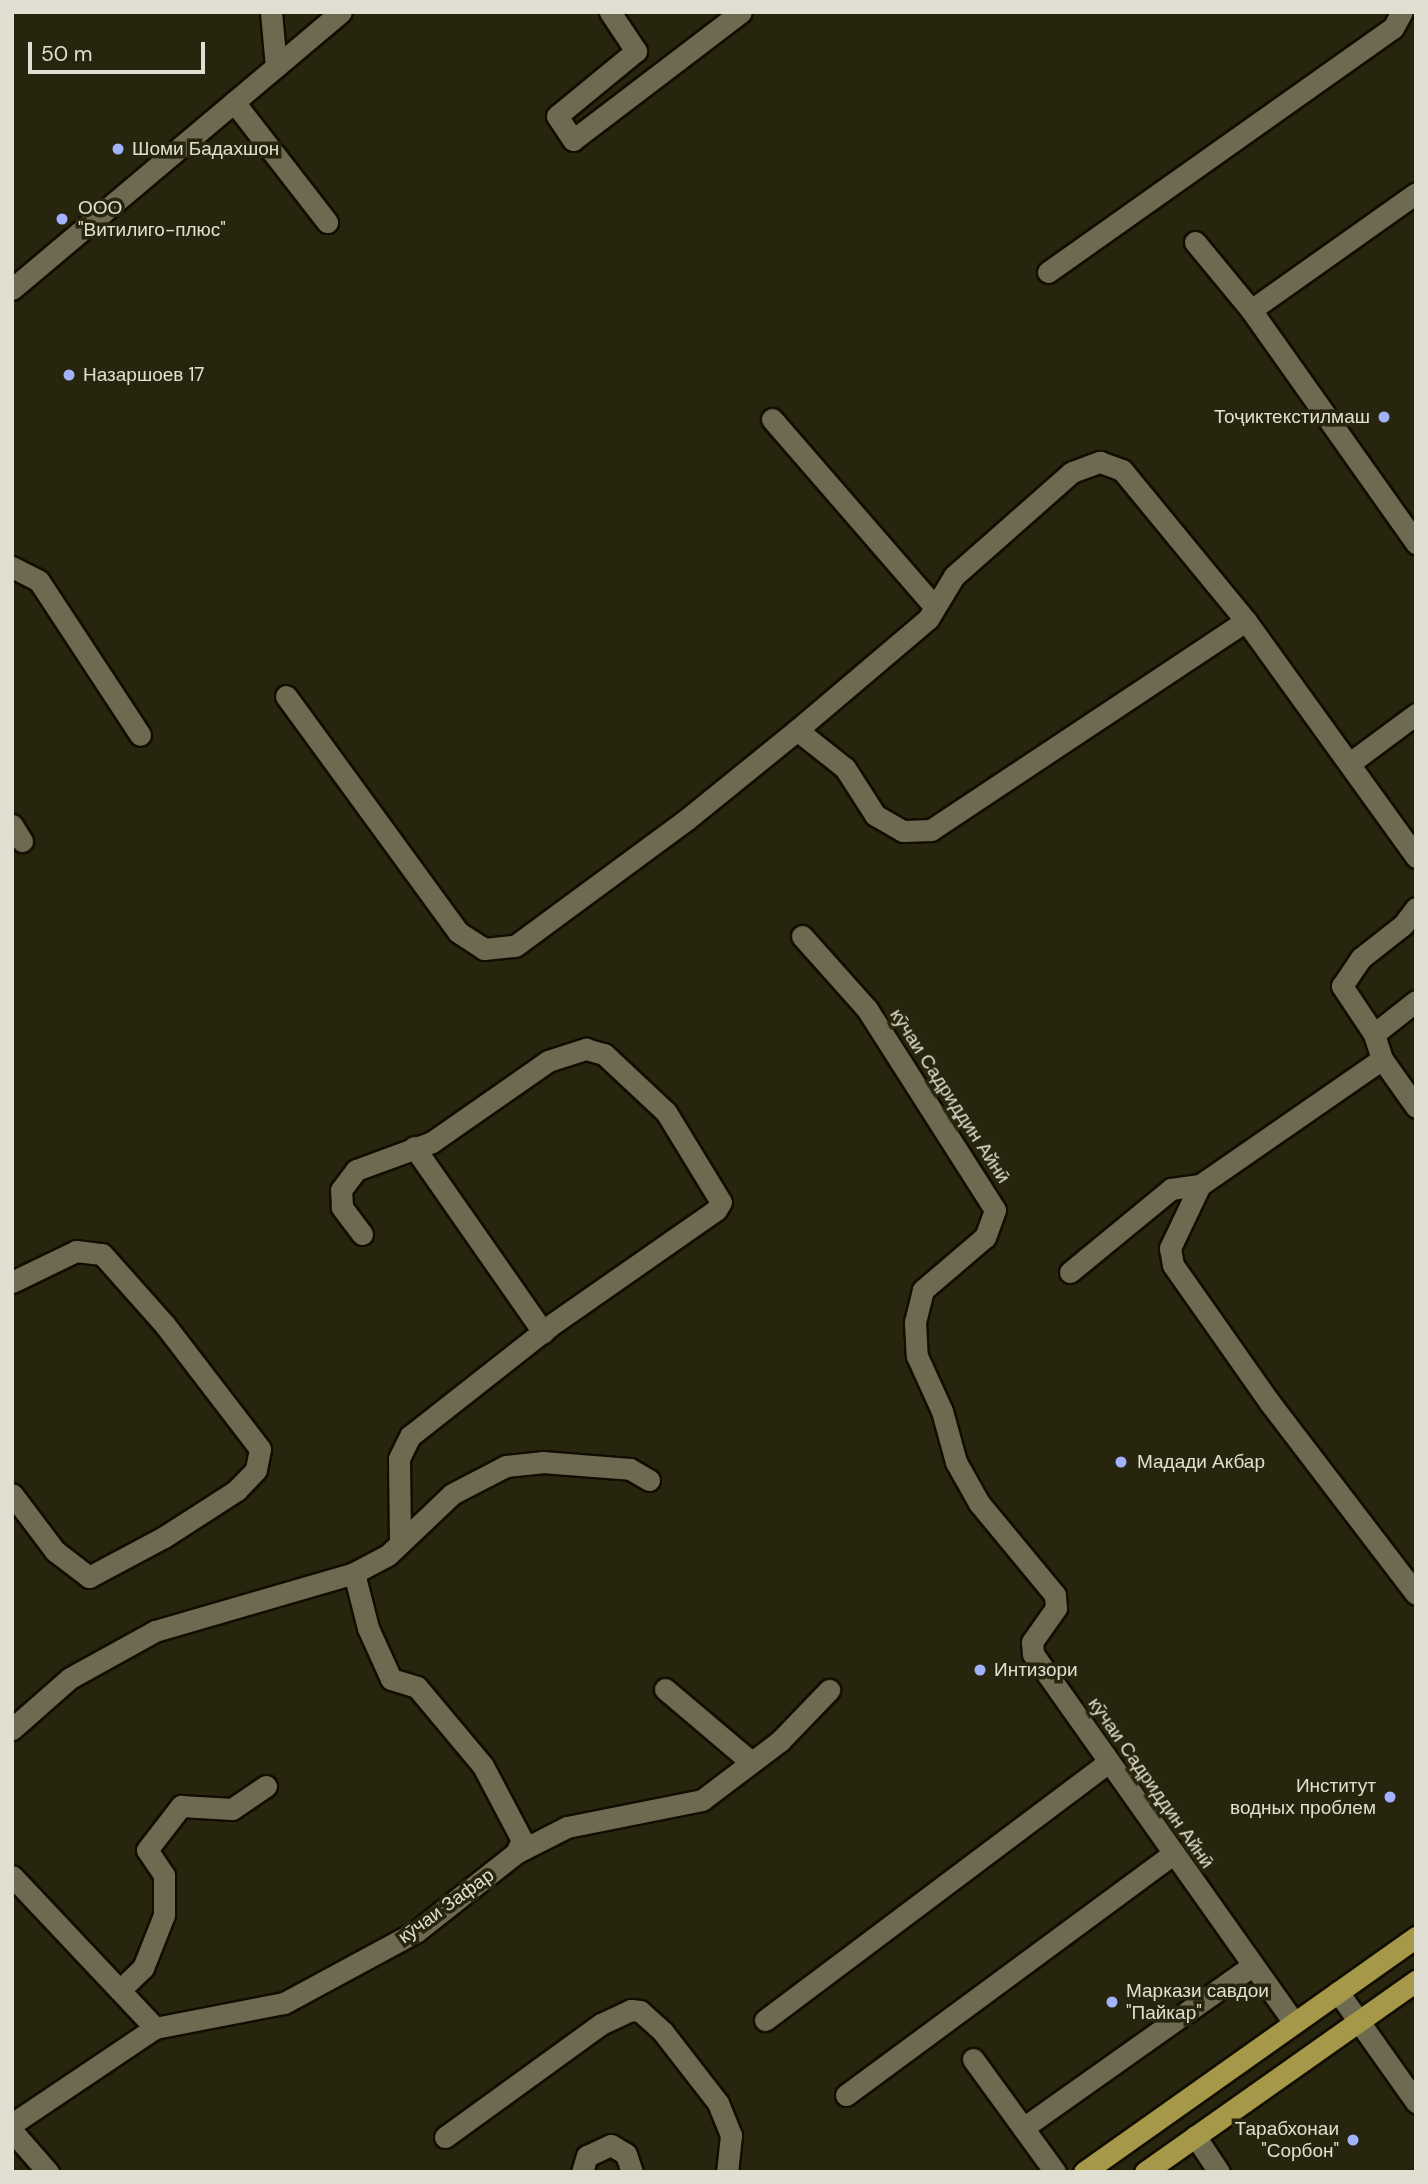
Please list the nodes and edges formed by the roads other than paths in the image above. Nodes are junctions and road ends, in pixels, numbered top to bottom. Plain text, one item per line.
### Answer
1 (271, 12) edge
2 (341, 12) edge
3 (610, 12) edge
4 (740, 12) edge
5 (1402, 12) edge
6 (276, 67) junction
7 (234, 102) junction
8 (1416, 193) edge
9 (327, 222) dead end
10 (1195, 242) dead end
11 (1048, 272) dead end
12 (12, 289) edge
13 (1251, 310) junction
14 (772, 419) dead end
15 (1416, 543) edge
16 (12, 567) edge
17 (933, 605) junction
18 (1246, 621) junction
19 (286, 696) dead end
20 (1416, 714) edge
21 (797, 730) junction
22 (140, 735) dead end
23 (1350, 763) junction
24 (1416, 857) edge
25 (1416, 908) edge
26 (802, 936) dead end
27 (1416, 1001) edge
28 (1374, 1034) junction
29 (1381, 1059) junction
30 (1416, 1107) edge
31 (414, 1147) junction
32 (1200, 1185) junction
33 (362, 1234) dead end
34 (1070, 1272) dead end
35 (12, 1282) edge
36 (543, 1332) junction
37 (649, 1480) dead end
38 (12, 1494) edge
39 (400, 1538) junction
40 (354, 1573) junction
41 (1416, 1594) edge
42 (665, 1689) dead end
43 (829, 1690) dead end
44 (12, 1729) edge
45 (751, 1762) junction
46 (1108, 1762) junction
47 (267, 1786) dead end
48 (516, 1853) junction
49 (1173, 1854) junction
50 (12, 1876) edge
51 (1416, 1937) edge
52 (1252, 1966) junction
53 (1416, 1981) edge
54 (120, 1990) junction
55 (1338, 1992) junction
56 (765, 2020) dead end
57 (1359, 2021) junction
58 (1294, 2022) junction
59 (155, 2028) junction
60 (973, 2059) dead end
61 (846, 2095) dead end
62 (1416, 2102) edge
63 (12, 2124) edge
64 (1023, 2128) junction
65 (12, 2131) edge
66 (1195, 2136) junction
67 (445, 2137) dead end
68 (48, 2172) edge
69 (582, 2172) edge
70 (632, 2172) edge
71 (727, 2172) edge
72 (1055, 2172) edge
73 (1084, 2172) edge
74 (1145, 2172) edge
75 (1219, 2172) edge

1 - 6 street
2 - 6 street
3 - 4 street
5 - 11 street
6 - 7 street
7 - 9 street
7 - 12 street
8 - 13 street
10 - 13 street
13 - 15 street
14 - 17 street
16 - 22 street
17 - 18 street
17 - 21 street
18 - 21 street
18 - 23 street
19 - 21 street
20 - 23 street
23 - 24 street
25 - 28 street
26 - 46 street, кӯчаи Садриддин Айнӣ
27 - 28 street
28 - 29 street
29 - 30 street
29 - 32 street
31 - 33 street
31 - 36 street
31 - 36 street
32 - 34 street
32 - 41 street
35 - 38 street
36 - 39 street
37 - 39 street
39 - 40 street
40 - 44 street
40 - 48 street
42 - 45 street
43 - 45 street, кӯчаи Зафар
45 - 48 street, кӯчаи Зафар
46 - 49 street, кӯчаи Садриддин Айнӣ
46 - 56 street
47 - 54 street
48 - 59 street, кӯчаи Зафар
49 - 52 street, кӯчаи Садриддин Айнӣ
49 - 61 street
50 - 54 street
51 - 55 highway
52 - 58 street, кӯчаи Садриддин Айнӣ
52 - 64 street
53 - 57 highway
54 - 59 street
55 - 57 street
55 - 58 highway
57 - 62 street
57 - 66 highway
58 - 73 highway
59 - 63 street, кӯчаи Зафар
60 - 64 street
64 - 72 street
65 - 68 street
66 - 74 highway
66 - 75 street
67 - 71 street
69 - 70 street

